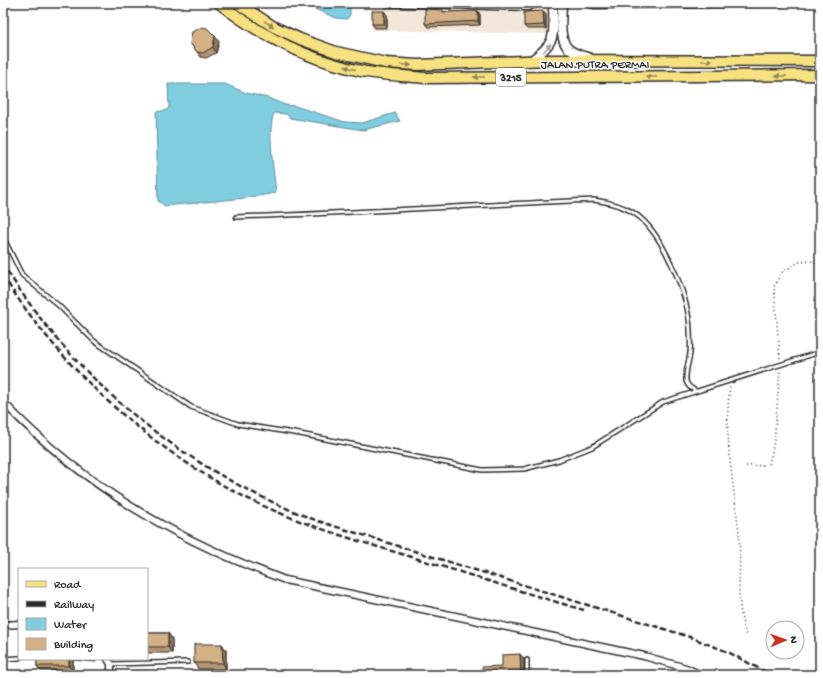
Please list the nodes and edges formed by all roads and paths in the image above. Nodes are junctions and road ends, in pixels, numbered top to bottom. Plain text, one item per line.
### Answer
1 (219, 3) edge
2 (237, 3) edge
3 (386, 3) edge
4 (537, 3) edge
5 (553, 3) edge
6 (562, 3) edge
7 (586, 3) edge
8 (711, 3) edge
9 (781, 3) edge
10 (460, 4) edge
11 (820, 58) edge
12 (598, 60) junction
13 (530, 61) junction
14 (809, 61) junction
15 (820, 61) edge
16 (820, 75) edge
17 (236, 217) dead end
18 (3, 237) edge
19 (820, 352) edge
20 (730, 381) junction
21 (696, 391) junction
22 (3, 402) edge
23 (18, 624) edge
24 (3, 625) edge
25 (746, 635) dead end
26 (18, 658) edge
27 (3, 659) edge
28 (527, 660) dead end
29 (109, 662) edge
30 (188, 662) dead end
31 (111, 675) edge
32 (527, 675) edge
33 (701, 675) edge

16 -> 1 main road, JALAN PUTRA PERMAI / 3215
2 -> 13 main road, JALAN PUTRA PERMAI / 3215
3 - 10 street
4 - 10 street
13 -> 5 street
6 - 12 street
7 - 8 street
8 - 9 street
11 - 14 main road
12 - 13 main road, JALAN PUTRA PERMAI / 3215
12 -> 14 main road, JALAN PUTRA PERMAI / 3215
14 - 15 main road, JALAN PUTRA PERMAI / 3215
17 - 21 lane
18 - 21 lane
19 - 20 lane
20 - 21 lane
20 - 25 path
22 - 33 street
23 - 24 street
26 - 27 lane
28 - 32 lane
29 - 30 lane
29 - 31 street

